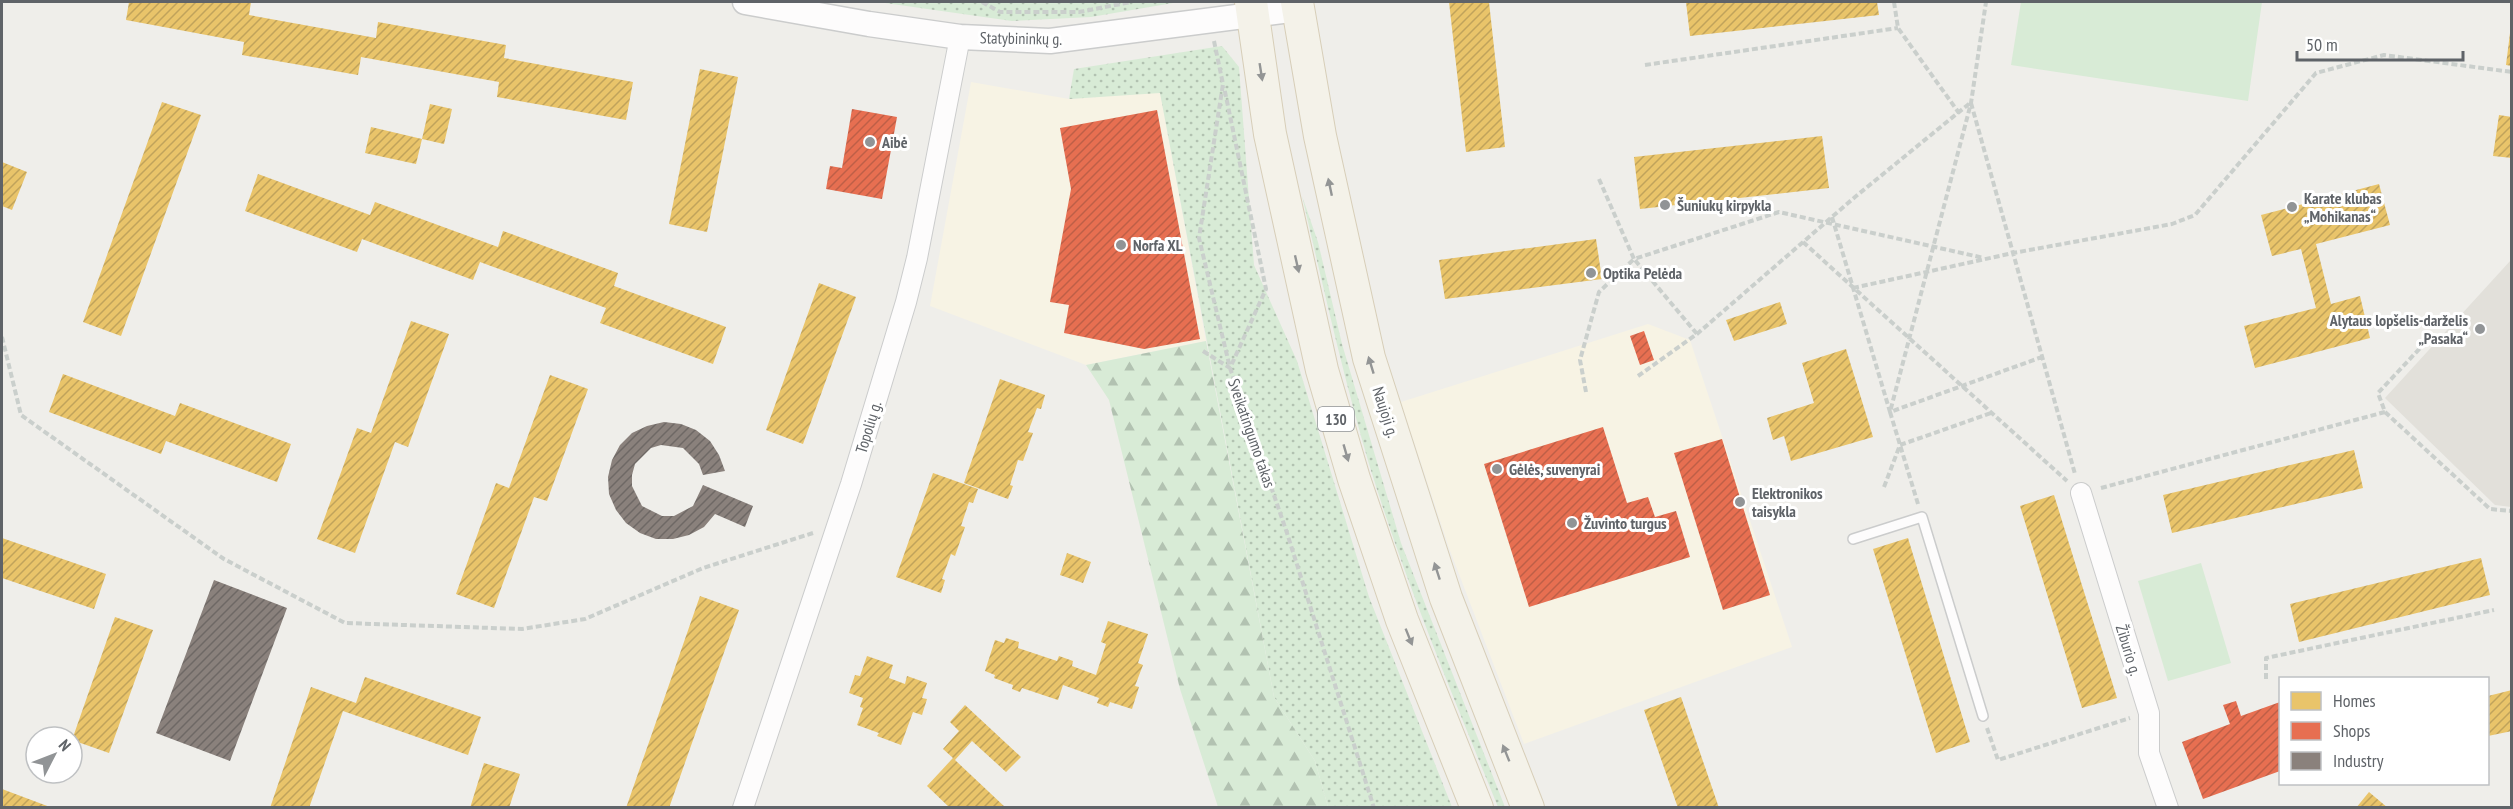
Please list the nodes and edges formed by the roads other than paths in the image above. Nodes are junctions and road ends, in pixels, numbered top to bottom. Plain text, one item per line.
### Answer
1 (745, 2) edge
2 (1298, 5) edge
3 (1252, 8) edge
4 (960, 37) junction
5 (2081, 493) road end
6 (1853, 539) dead end
7 (1983, 716) road end
8 (743, 807) edge
9 (1477, 807) edge
10 (1528, 807) edge
11 (2168, 807) edge

1 - 4 street, Statybininkų g.
2 - 3 street, Statybininkų g.
10 -> 2 main road, Naujoji g.
3 - 4 street, Statybininkų g.
3 -> 9 main road, 130
4 - 8 street, Topolių g.
5 - 11 street, Žiburio g.
6 - 7 lane

